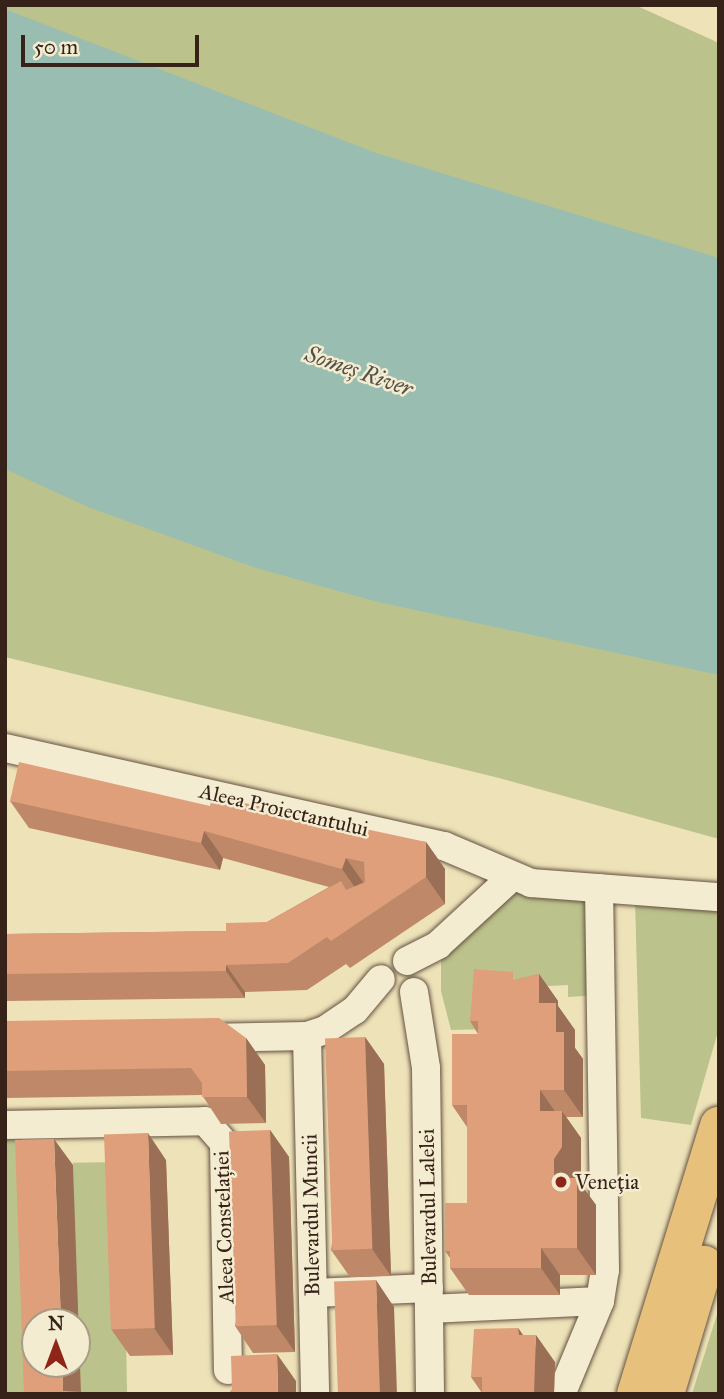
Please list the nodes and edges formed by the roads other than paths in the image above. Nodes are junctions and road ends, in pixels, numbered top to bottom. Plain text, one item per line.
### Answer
1 (5, 748) edge
2 (512, 877) junction
3 (599, 888) junction
4 (719, 897) edge
5 (401, 983) junction
6 (307, 1035) junction
7 (184, 1039) edge
8 (5, 1125) edge
9 (719, 1126) edge
10 (719, 1216) edge
11 (313, 1293) junction
12 (429, 1299) junction
13 (600, 1301) junction
14 (228, 1370) edge
15 (563, 1390) dead end
16 (315, 1394) edge
17 (430, 1394) edge
18 (636, 1394) edge
19 (665, 1394) edge

1 - 2 street, Aleea Proiectantului
2 - 3 street, Aleea Proiectantului
2 - 5 street
3 - 4 street, Aleea Proiectantului
3 - 13 street
5 - 6 street
5 - 12 street, Bulevardul Lalelei
6 - 7 street
6 - 11 street, Bulevardul Muncii
8 - 14 street, Aleea Constelației
9 - 18 main road
10 - 19 main road
11 - 12 street
11 - 16 street, Bulevardul Muncii
12 - 13 street
12 - 17 street, Bulevardul Lalelei
13 - 15 street

